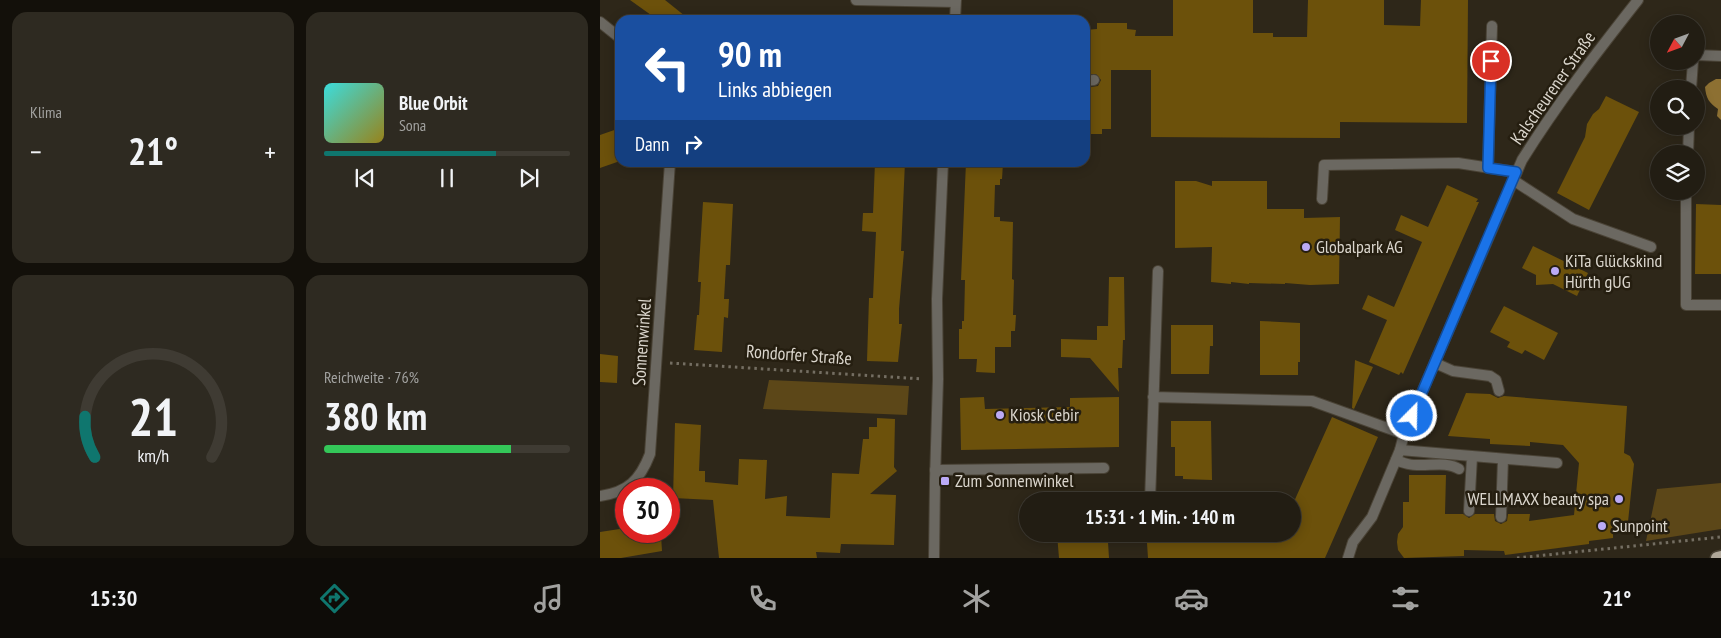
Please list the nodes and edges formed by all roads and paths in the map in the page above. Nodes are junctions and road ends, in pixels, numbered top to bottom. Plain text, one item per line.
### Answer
1 (856, 0) edge
2 (1638, 0) edge
3 (956, 1) edge
4 (955, 15) edge
5 (600, 22) edge
6 (1492, 26) dead end
7 (615, 34) edge
8 (1705, 55) edge
9 (1721, 56) edge
10 (670, 167) edge
11 (943, 167) edge
12 (1488, 168) junction
13 (1515, 176) junction
14 (1322, 199) dead end
15 (1686, 200) edge
16 (1650, 247) dead end
17 (1158, 270) dead end
18 (1721, 305) edge
19 (657, 362) junction
20 (1435, 363) junction
21 (938, 379) junction
22 (1499, 391) dead end
23 (1153, 397) junction
24 (1404, 434) junction
25 (1398, 455) junction
26 (1472, 456) junction
27 (1503, 459) junction
28 (1557, 463) dead end
29 (1104, 468) dead end
30 (1460, 469) dead end
31 (935, 470) junction
32 (1150, 492) edge
33 (600, 496) edge
34 (1469, 511) dead end
35 (1501, 517) dead end
36 (1721, 537) edge
37 (1721, 557) edge
38 (934, 558) edge
39 (1348, 558) edge
40 (1517, 558) edge
41 (1717, 558) edge

1 - 3 street
2 - 13 street, Kalscheurener Straße
3 - 4 street
5 - 7 street
6 - 12 street
8 - 9 street
10 - 19 street, Sonnenwinkel
11 - 21 street
12 - 13 street
12 - 14 street
13 - 16 street
13 - 20 street, Kalscheurener Straße
15 - 18 street
17 - 23 street
19 - 21 path, Rondorfer Straße
19 - 33 street, Sonnenwinkel
20 - 22 street
20 - 24 street, Kalscheurener Straße
21 - 31 street
23 - 24 street
23 - 32 street
24 - 25 street, Kalscheurener Straße
25 - 26 street
25 - 30 street
25 - 39 street, Kalscheurener Straße
26 - 27 street
26 - 34 street
27 - 28 street
27 - 35 street
29 - 31 street
31 - 38 street
36 - 40 path
37 - 41 main road

